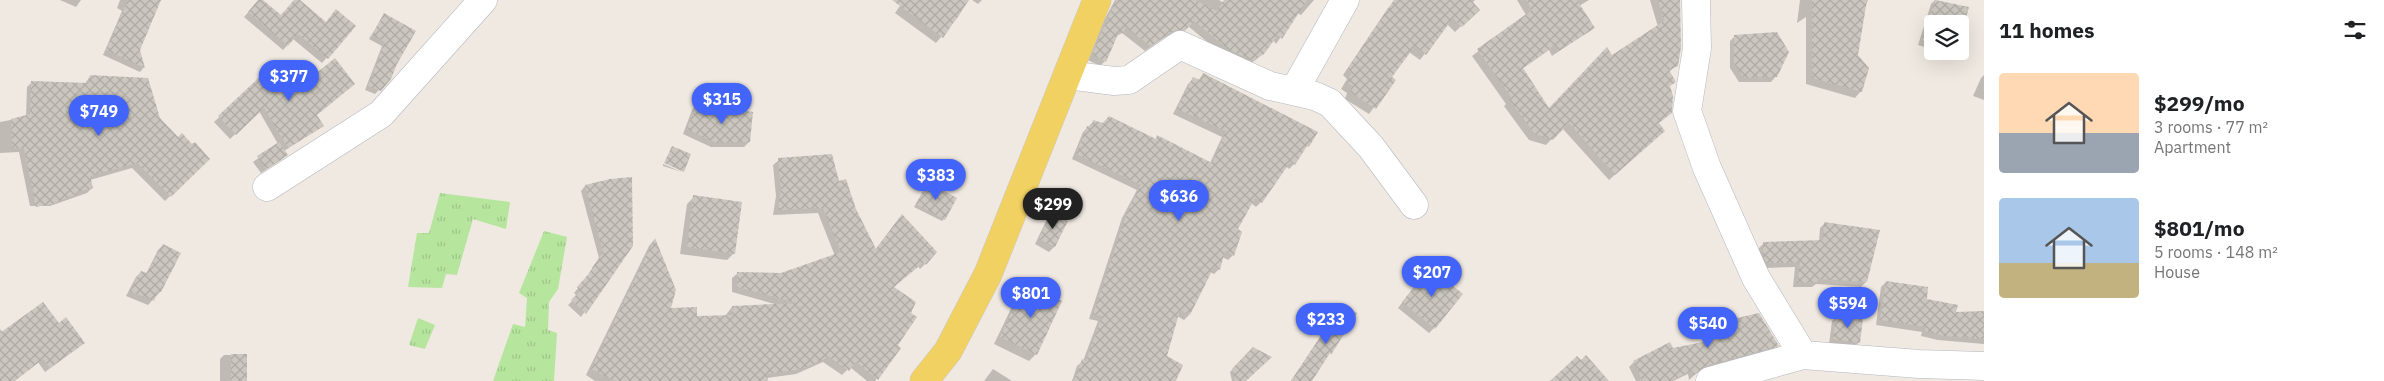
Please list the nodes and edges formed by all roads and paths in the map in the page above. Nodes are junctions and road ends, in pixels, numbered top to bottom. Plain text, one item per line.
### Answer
1 (483, 0) edge
2 (1097, 0) edge
3 (1345, 0) edge
4 (1696, 0) edge
5 (1068, 75) junction
6 (1294, 91) junction
7 (267, 186) dead end
8 (1414, 205) dead end
9 (1803, 355) junction
10 (1984, 366) edge
11 (924, 381) edge
12 (1710, 381) edge

1 - 7 street
2 - 5 main road
3 - 6 street
4 - 9 street
5 - 6 street
5 - 11 main road
6 - 8 street
9 - 10 street
9 - 12 street

